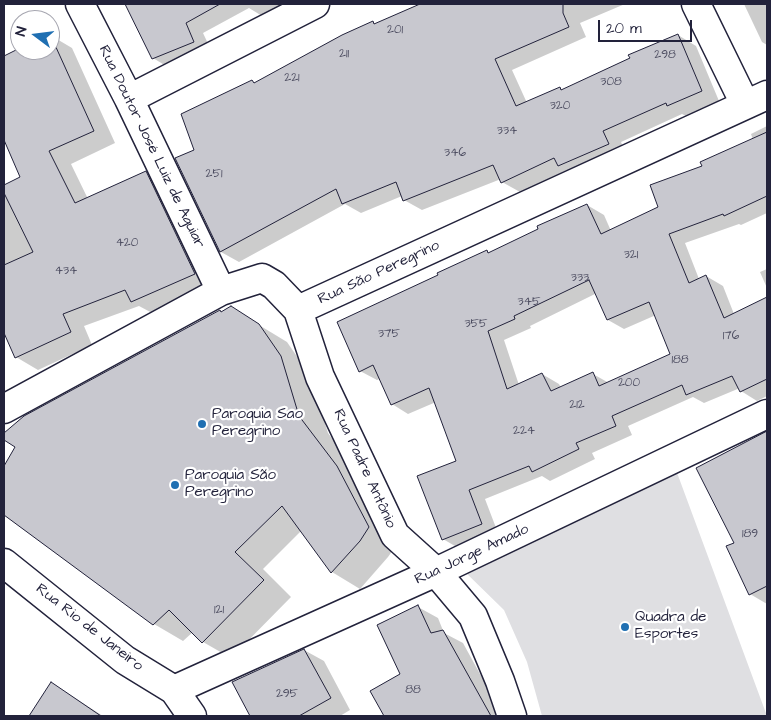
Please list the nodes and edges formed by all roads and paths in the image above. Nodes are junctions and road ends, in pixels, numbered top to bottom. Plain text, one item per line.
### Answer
1 (80, 4) edge
2 (315, 4) edge
3 (696, 4) edge
4 (129, 99) junction
5 (756, 100) edge
6 (221, 291) junction
7 (298, 310) junction
8 (4, 409) edge
9 (767, 414) edge
10 (4, 563) edge
11 (436, 572) junction
12 (174, 690) junction
13 (192, 716) edge
14 (512, 716) edge

1 - 4 street, Rua Doutor José Luiz de Aguiar
2 - 4 street
3 - 5 street
4 - 6 street, Rua Doutor José Luiz de Aguiar
5 - 7 street, Rua São Peregrino
6 - 7 street
6 - 8 street
7 - 11 street, Rua Padre Antônio
9 - 11 street, Rua Jorge Amado
10 - 12 street, Rua Rio de Janeiro
11 - 12 street, Rua Jorge Amado
11 - 14 street, Rua Padre Antônio
12 - 13 street, Rua Rio de Janeiro

